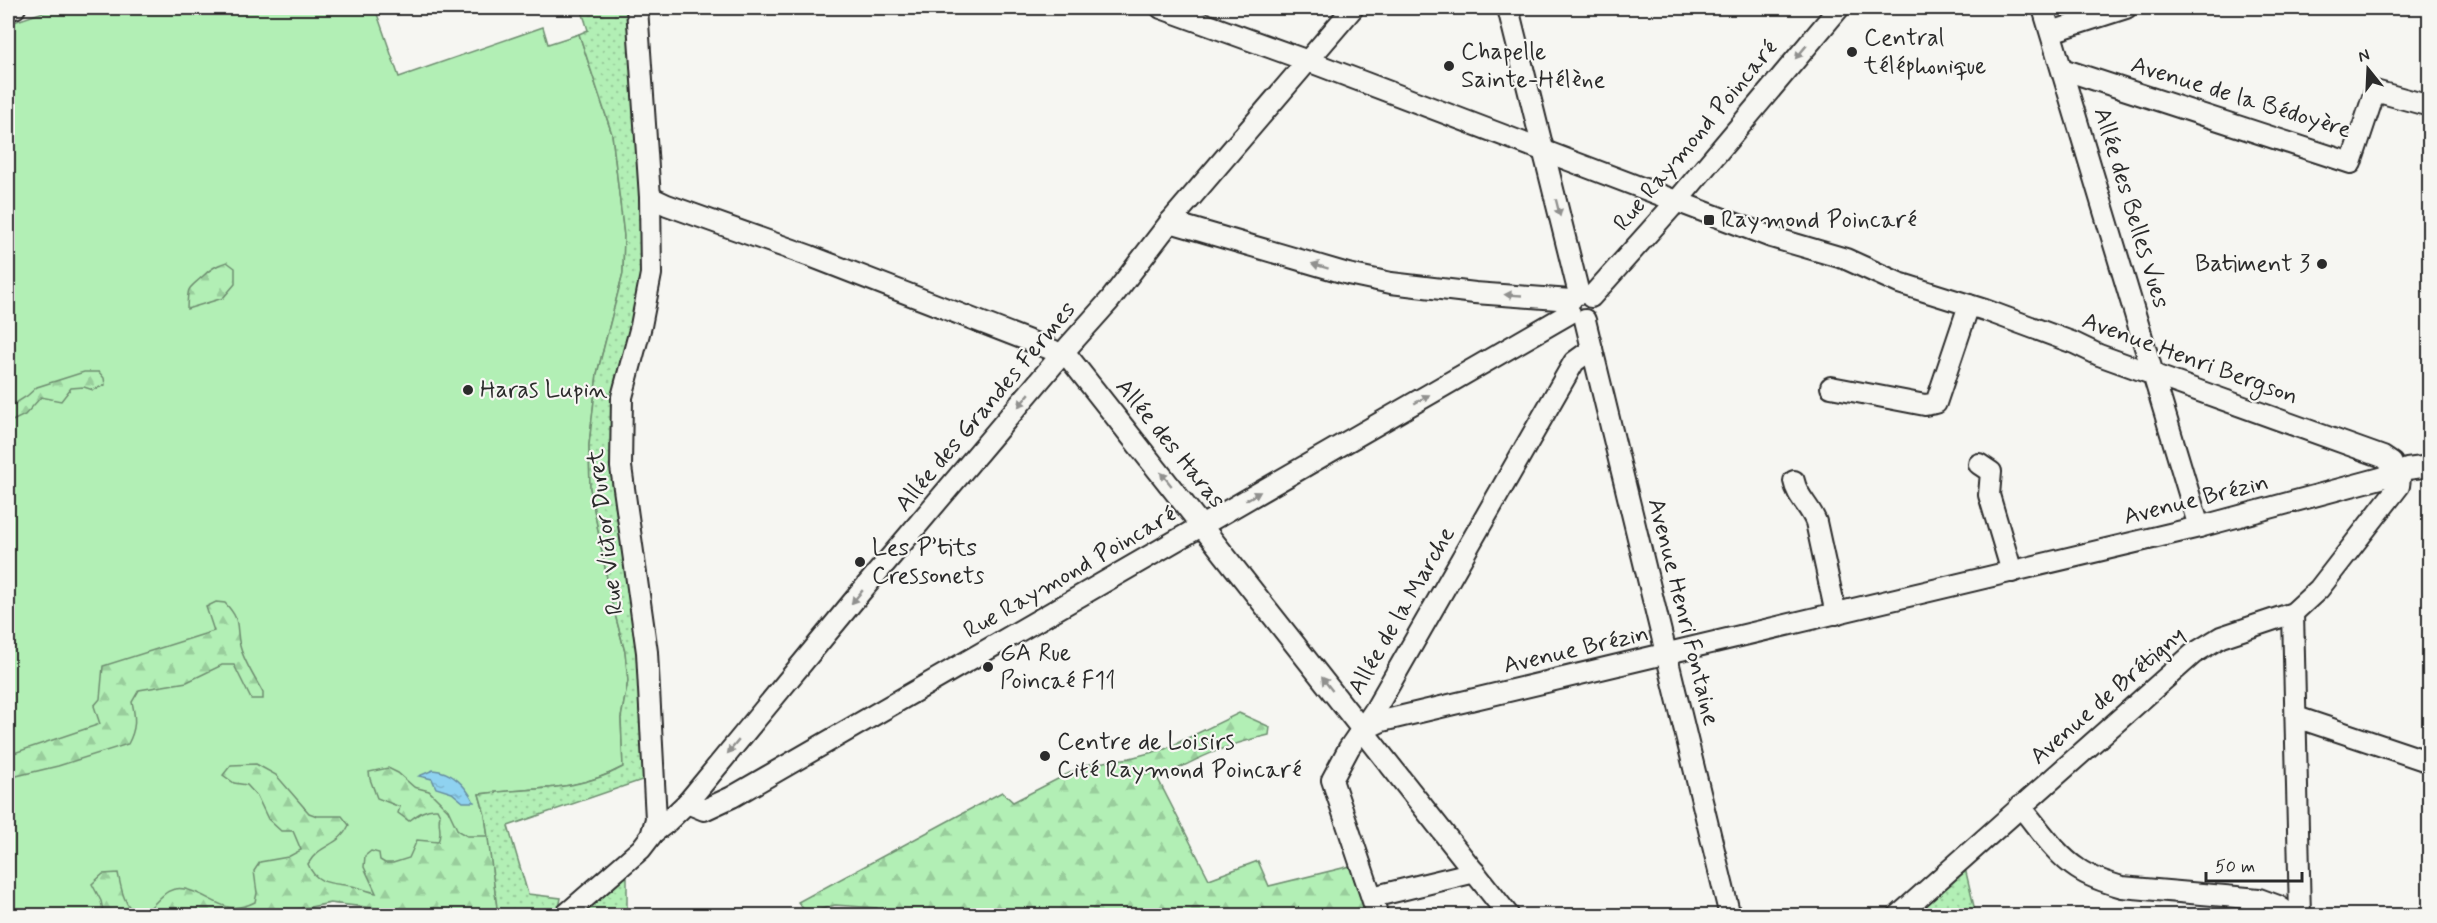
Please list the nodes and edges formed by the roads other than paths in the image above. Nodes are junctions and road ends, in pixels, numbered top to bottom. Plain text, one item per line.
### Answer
1 (15, 8) edge
2 (636, 8) edge
3 (1161, 8) edge
4 (1353, 8) edge
5 (1508, 8) edge
6 (1839, 8) edge
7 (2043, 8) edge
8 (2126, 8) edge
9 (8, 10) edge
10 (2051, 32) junction
11 (1308, 61) junction
12 (2062, 69) junction
13 (2430, 106) edge
14 (1544, 152) junction
15 (650, 197) junction
16 (1677, 201) junction
17 (1170, 222) junction
18 (1580, 305) junction
19 (1969, 305) junction
20 (1592, 349) junction
21 (1061, 355) junction
22 (2155, 374) junction
23 (1831, 387) dead end
24 (1979, 464) dead end
25 (2430, 466) edge
26 (2398, 471) junction
27 (1794, 481) dead end
28 (1202, 525) junction
29 (2199, 526) junction
30 (2012, 572) junction
31 (2293, 613) junction
32 (1836, 614) junction
33 (1667, 655) junction
34 (2296, 717) junction
35 (1363, 730) junction
36 (2430, 762) edge
37 (687, 803) junction
38 (2020, 806) junction
39 (652, 835) junction
40 (1475, 873) junction
41 (1375, 906) edge
42 (564, 915) edge
43 (1509, 915) edge
44 (1730, 915) edge
45 (1898, 915) edge
46 (2293, 915) edge
47 (2300, 915) edge

1 - 9 street
2 - 15 street, Rue Victor Duret
3 - 11 street, Avenue Henri Bergson
4 - 11 street, Allée des Grandes Fermes
5 - 14 street, Avenue Henri Fontaine
6 -> 16 street, Rue Raymond Poincaré
7 - 10 street, Allée des Belles Vues
8 - 10 street
10 - 12 street, Allée des Belles Vues
11 - 14 street, Avenue Henri Bergson
11 - 17 street, Allée des Grandes Fermes
12 - 13 street, Avenue de la Bédoyère
12 - 22 street, Allée des Belles Vues
14 - 16 street, Avenue Henri Bergson
14 -> 18 street, Avenue Henri Fontaine
15 - 21 street, Allée des Haras
15 - 39 street, Rue Victor Duret
16 - 18 street, Rue Raymond Poincaré
16 - 19 street, Avenue Henri Bergson
18 -> 17 street
17 - 21 street, Allée des Grandes Fermes
18 - 20 street, Avenue Henri Fontaine
28 -> 18 street, Rue Raymond Poincaré
19 - 22 street, Avenue Henri Bergson
19 - 23 street
20 - 33 street, Avenue Henri Fontaine
20 - 35 street, Allée de la Marche
28 -> 21 street, Allée des Haras
21 -> 37 street, Allée des Grandes Fermes
22 - 26 street, Avenue Henri Bergson
22 - 29 street, Allée des Belles Vues
24 - 30 street
25 - 26 street
26 - 29 street, Avenue Brézin
26 - 31 street, Avenue de Brétigny
27 - 32 street
35 -> 28 street, Allée des Haras
28 - 37 street, Rue Raymond Poincaré
29 - 30 street, Avenue Brézin
30 - 32 street, Avenue Brézin
31 - 34 street
31 - 38 street, Avenue de Brétigny
32 - 33 street, Avenue Brézin
33 - 35 street, Avenue Brézin
33 - 44 street, Avenue Henri Fontaine
34 - 36 street
34 - 47 street
35 - 40 street, Allée des Haras
35 - 41 street, Allée de la Marche
37 - 39 street, Allée des Grandes Fermes
38 - 45 street, Avenue de Brétigny
38 - 46 street
39 - 42 street, Allée des Grandes Fermes
40 - 41 street
40 - 43 street, Allée des Haras

